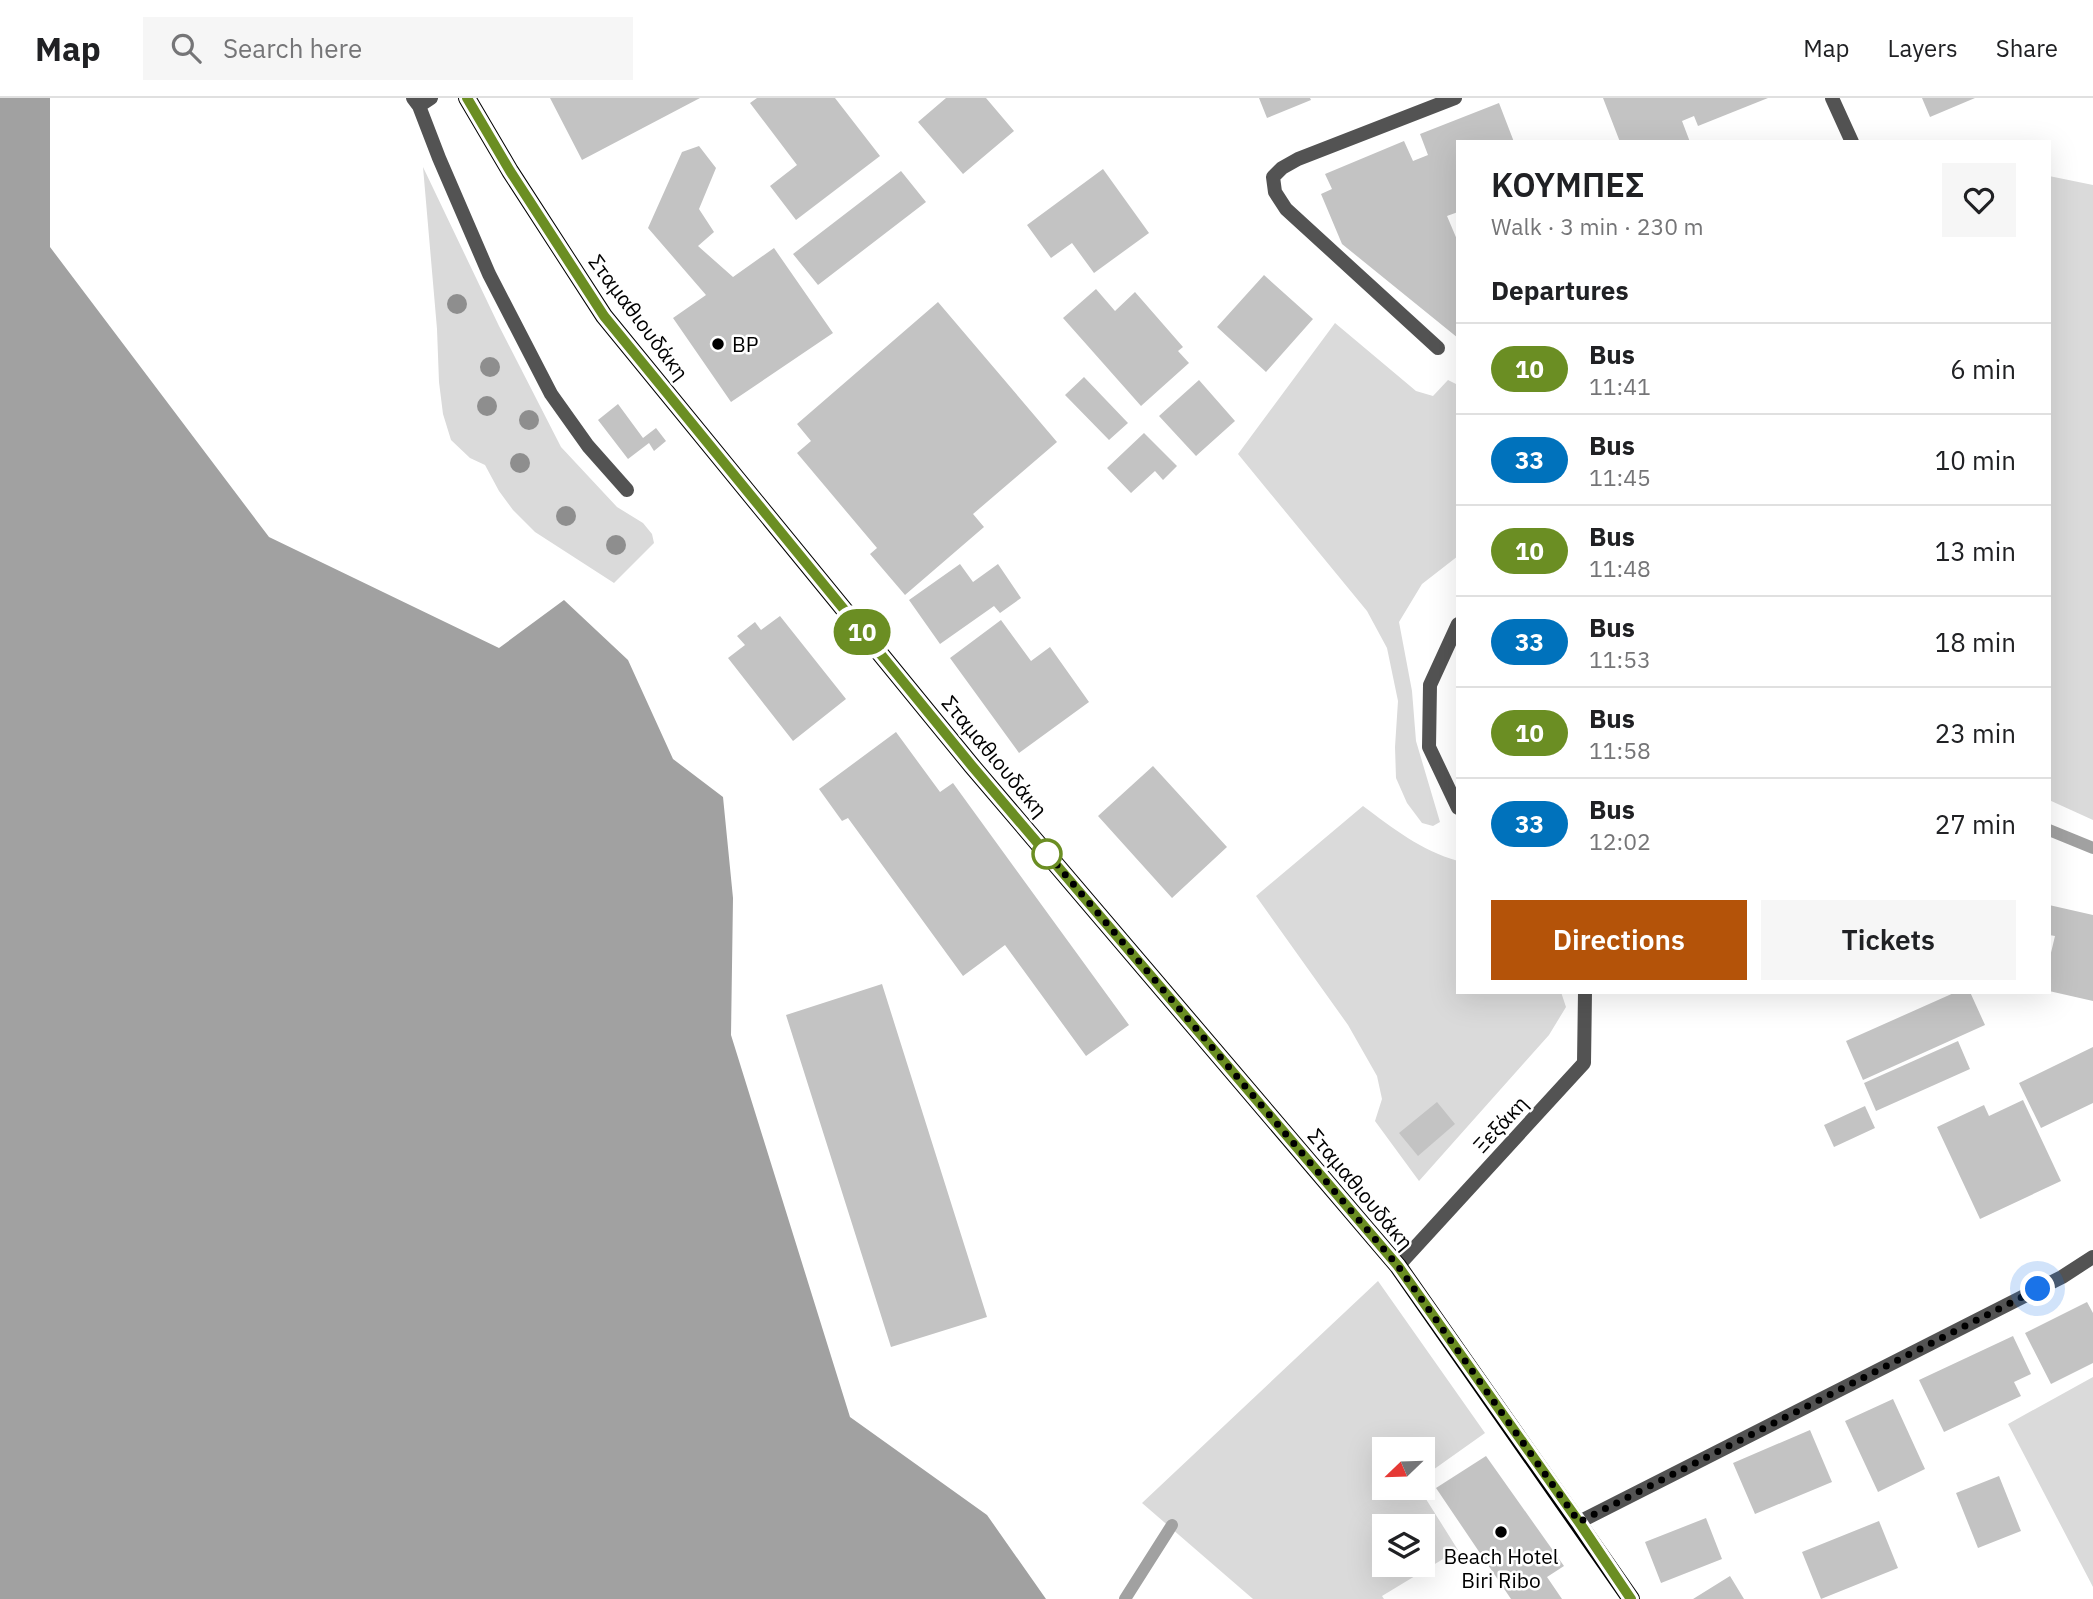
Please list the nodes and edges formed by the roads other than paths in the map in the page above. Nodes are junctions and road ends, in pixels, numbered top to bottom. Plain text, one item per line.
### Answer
1 (467, 98) edge
2 (1455, 98) edge
3 (1832, 98) edge
4 (421, 101) edge
5 (1851, 140) edge
6 (1438, 348) dead end
7 (626, 491) dead end
8 (1456, 628) edge
9 (1456, 804) edge
10 (1585, 994) edge
11 (2093, 1257) edge
12 (1398, 1266) junction
13 (1579, 1522) junction
14 (1631, 1599) edge

1 - 12 main road, Σταμαθιουδάκη
2 - 6 street
3 - 5 street
4 - 7 street
8 - 9 street
10 - 12 street, Ξεξάκη
11 - 13 street
12 - 13 main road, Σταμαθιουδάκη
13 - 14 main road, Σταμαθιουδάκη

